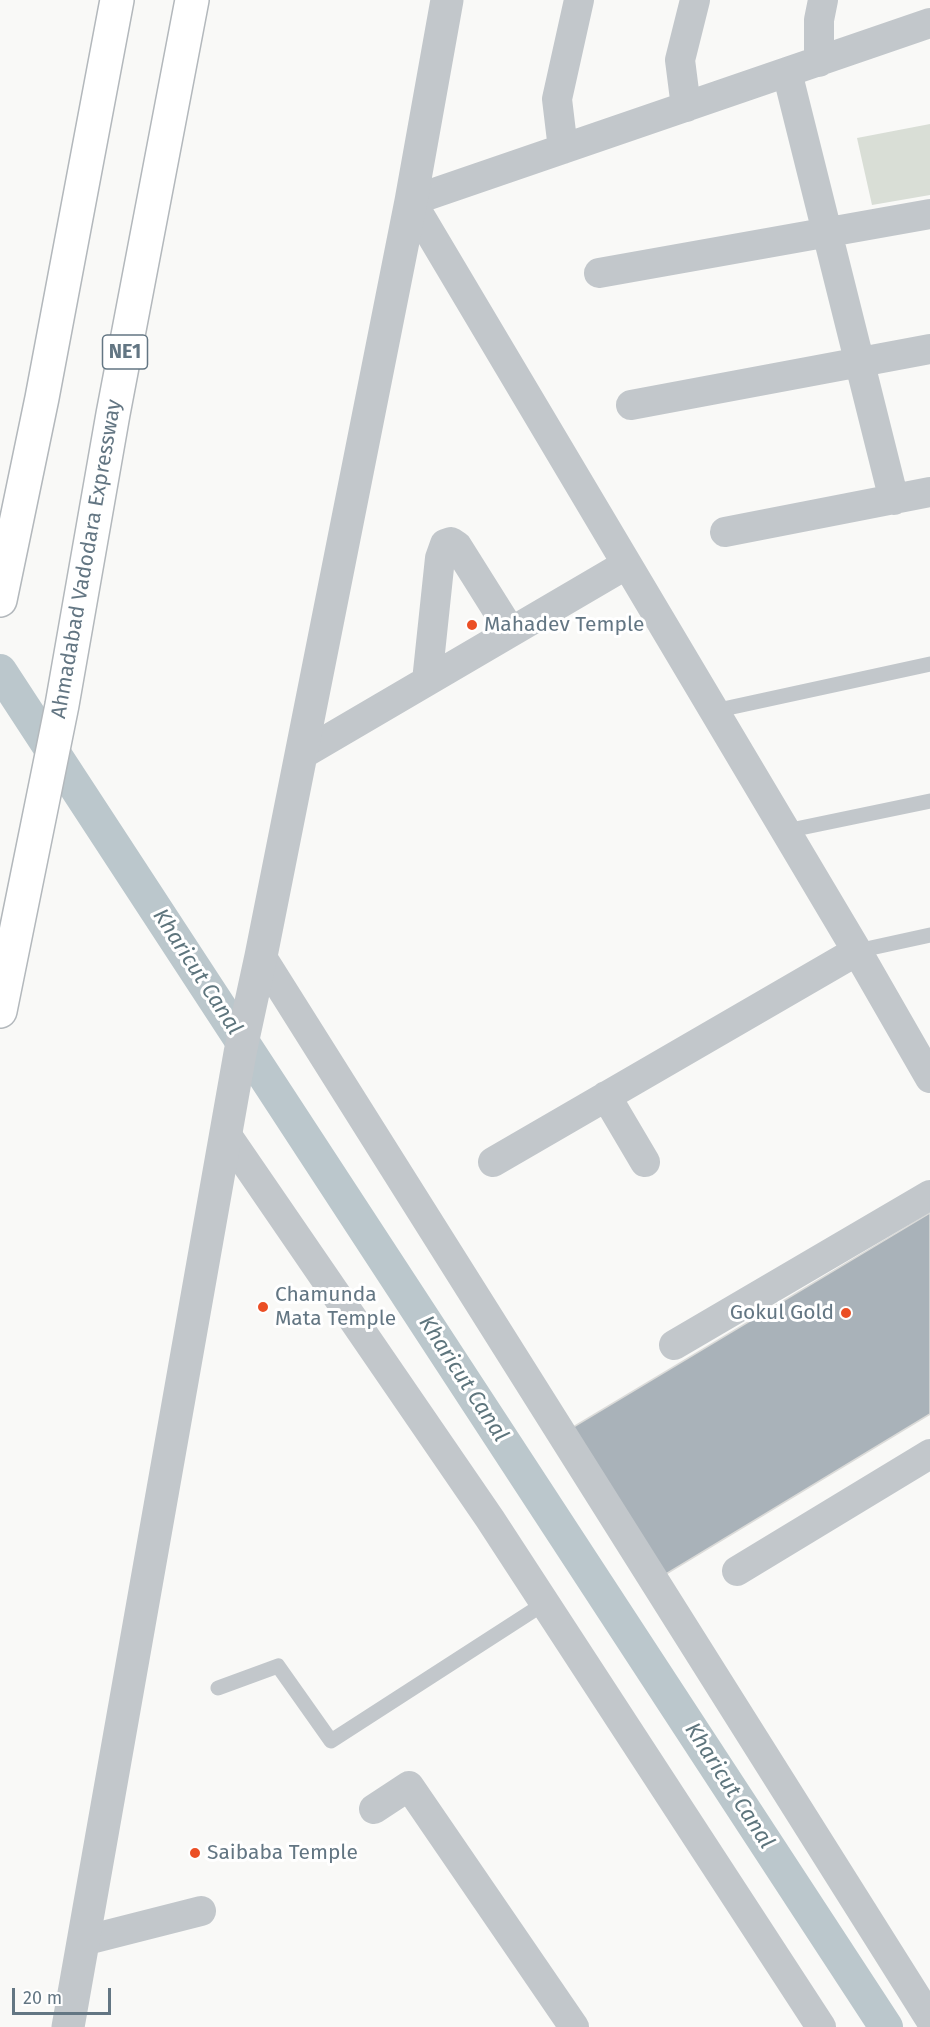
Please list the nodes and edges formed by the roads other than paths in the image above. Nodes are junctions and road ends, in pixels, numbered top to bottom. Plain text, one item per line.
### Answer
1 (117, 0) edge
2 (192, 0) edge
3 (447, 0) edge
4 (579, 0) edge
5 (694, 0) edge
6 (823, 0) edge
7 (930, 23) edge
8 (819, 62) junction
9 (787, 72) junction
10 (686, 107) junction
11 (563, 149) junction
12 (411, 201) junction
13 (930, 214) edge
14 (827, 232) junction
15 (599, 273) dead end
16 (930, 349) edge
17 (860, 362) junction
18 (631, 405) dead end
19 (930, 492) edge
20 (894, 500) junction
21 (725, 532) dead end
22 (627, 564) junction
23 (1, 596) edge
24 (512, 632) junction
25 (930, 664) edge
26 (427, 681) junction
27 (714, 711) junction
28 (301, 755) junction
29 (930, 801) edge
30 (786, 831) junction
31 (930, 935) edge
32 (857, 951) junction
33 (261, 956) junction
34 (0, 1011) edge
35 (930, 1078) edge
36 (606, 1096) junction
37 (226, 1134) junction
38 (493, 1162) dead end
39 (645, 1162) dead end
40 (930, 1195) edge
41 (674, 1346) dead end
42 (930, 1454) edge
43 (737, 1571) dead end
44 (544, 1603) junction
45 (218, 1688) dead end
46 (374, 1809) dead end
47 (201, 1911) dead end
48 (83, 1941) junction
49 (920, 1981) edge
50 (930, 2019) edge
51 (68, 2027) edge
52 (574, 2027) edge
53 (821, 2027) edge

1 - 23 highway
2 - 34 highway, Ahmadabad Vadodara Expressway / NE1
3 - 12 street
4 - 11 street
5 - 10 street
6 - 8 street
7 - 8 street
8 - 9 street
9 - 10 street
9 - 14 street
10 - 11 street
11 - 12 street
12 - 22 street
12 - 28 street
13 - 14 street
14 - 15 street
14 - 17 street
16 - 17 street
17 - 18 street
17 - 20 street
19 - 20 street
20 - 21 street
22 - 24 street
22 - 27 street
24 - 26 street
24 - 26 street
25 - 27 lane
26 - 28 street
27 - 30 street
28 - 33 street
29 - 30 lane
30 - 32 street
31 - 32 lane
32 - 35 street
32 - 36 street
33 - 37 street
33 - 49 street
36 - 38 street
36 - 39 street
37 - 44 street
37 - 48 street
40 - 41 street
42 - 43 street
44 - 45 lane
44 - 53 street
46 - 52 street
47 - 48 street
48 - 51 street
49 - 50 street

